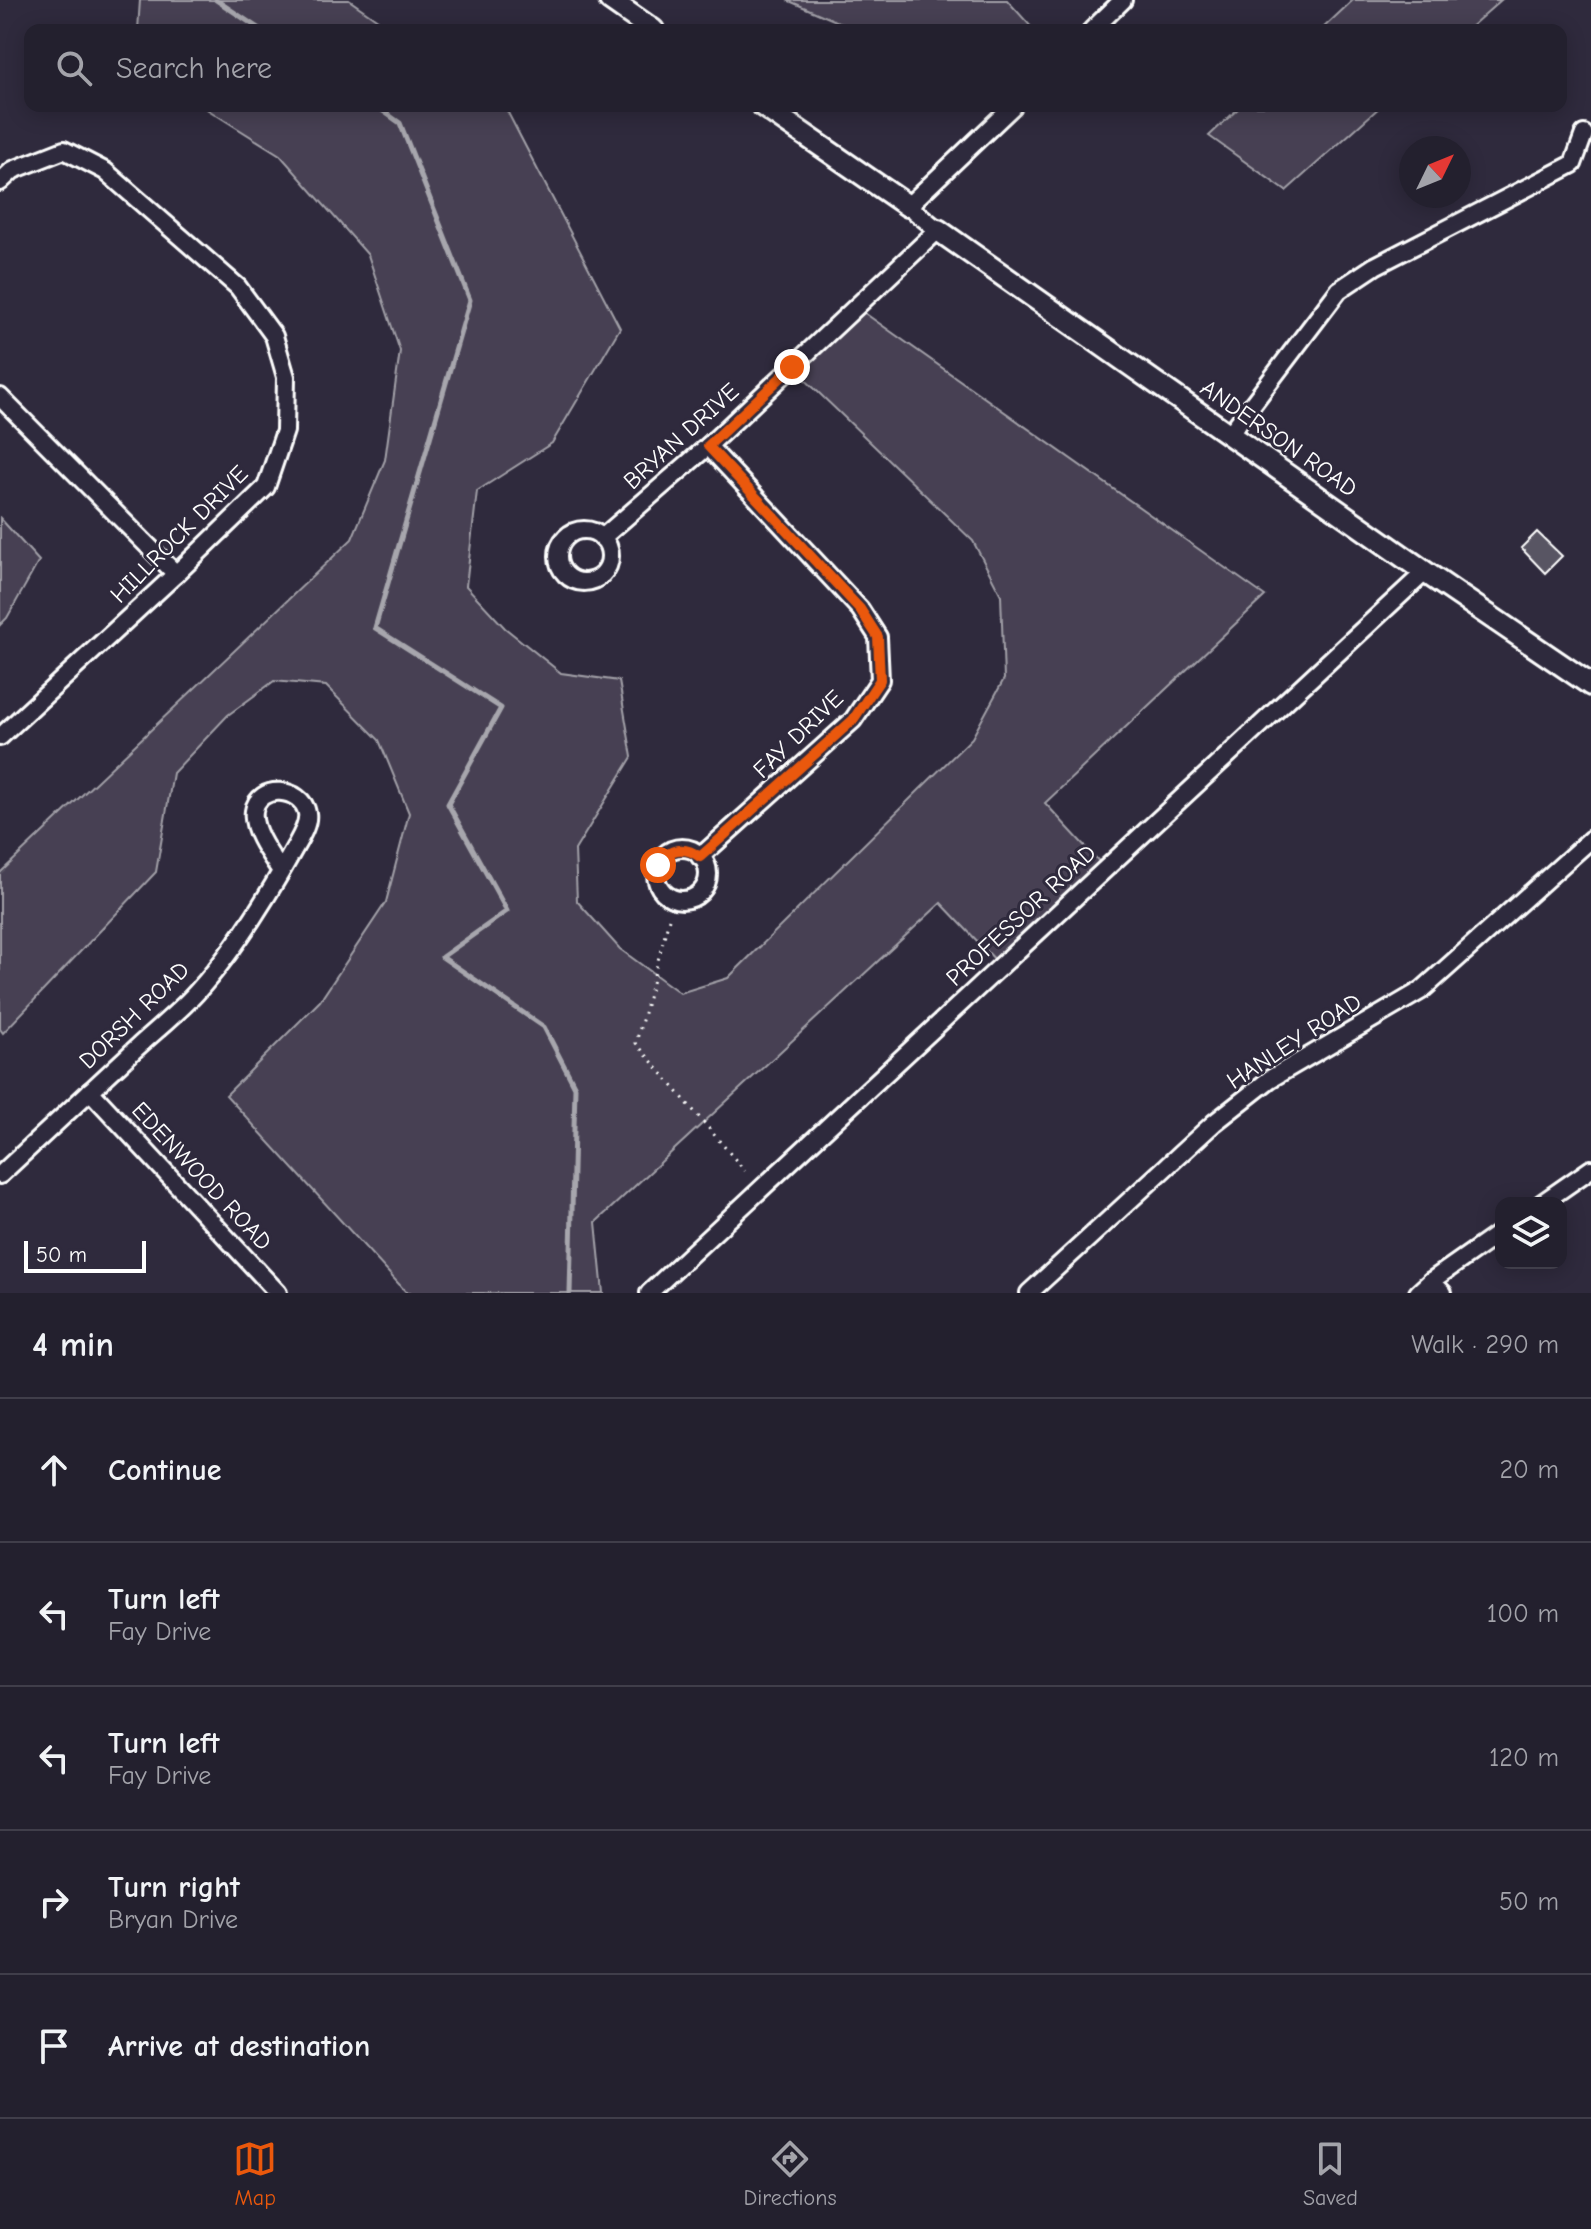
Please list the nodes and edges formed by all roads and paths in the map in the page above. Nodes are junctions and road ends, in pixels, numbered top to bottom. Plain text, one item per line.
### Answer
1 (610, 0) edge
2 (1123, 0) edge
3 (644, 24) edge
4 (1098, 24) edge
5 (772, 112) edge
6 (1007, 112) edge
7 (1584, 134) dead end
8 (0, 182) edge
9 (908, 206) junction
10 (938, 230) junction
11 (0, 397) edge
12 (1229, 435) junction
13 (708, 446) junction
14 (602, 538) dead end
15 (1425, 572) junction
16 (176, 574) junction
17 (1591, 685) edge
18 (0, 737) edge
19 (1591, 839) edge
20 (700, 857) dead end
21 (281, 871) junction
22 (669, 919) dead end
23 (90, 1091) junction
24 (1591, 1169) edge
25 (745, 1171) dead end
26 (0, 1175) edge
27 (1551, 1197) edge
28 (1495, 1237) edge
29 (1437, 1287) edge
30 (278, 1293) edge
31 (649, 1293) edge
32 (1029, 1293) edge
33 (1418, 1293) edge

1 - 3 street
2 - 4 street
5 - 9 street
6 - 9 street
7 - 12 street
8 - 16 street, HILLROCK DRIVE
9 - 10 street
10 - 12 street, ANDERSON ROAD
10 - 13 street, BRYAN DRIVE
11 - 16 street
12 - 15 street, ANDERSON ROAD
13 - 14 street, BRYAN DRIVE
13 - 20 street, FAY DRIVE
15 - 17 street, ANDERSON ROAD
15 - 31 street, PROFESSOR ROAD
16 - 18 street, HILLROCK DRIVE
19 - 32 street, HANLEY ROAD
21 - 21 street, DORSH ROAD
21 - 23 street, DORSH ROAD
22 - 25 path
23 - 26 street, DORSH ROAD
23 - 30 street, EDENWOOD ROAD
24 - 27 street
28 - 29 street
29 - 33 street

